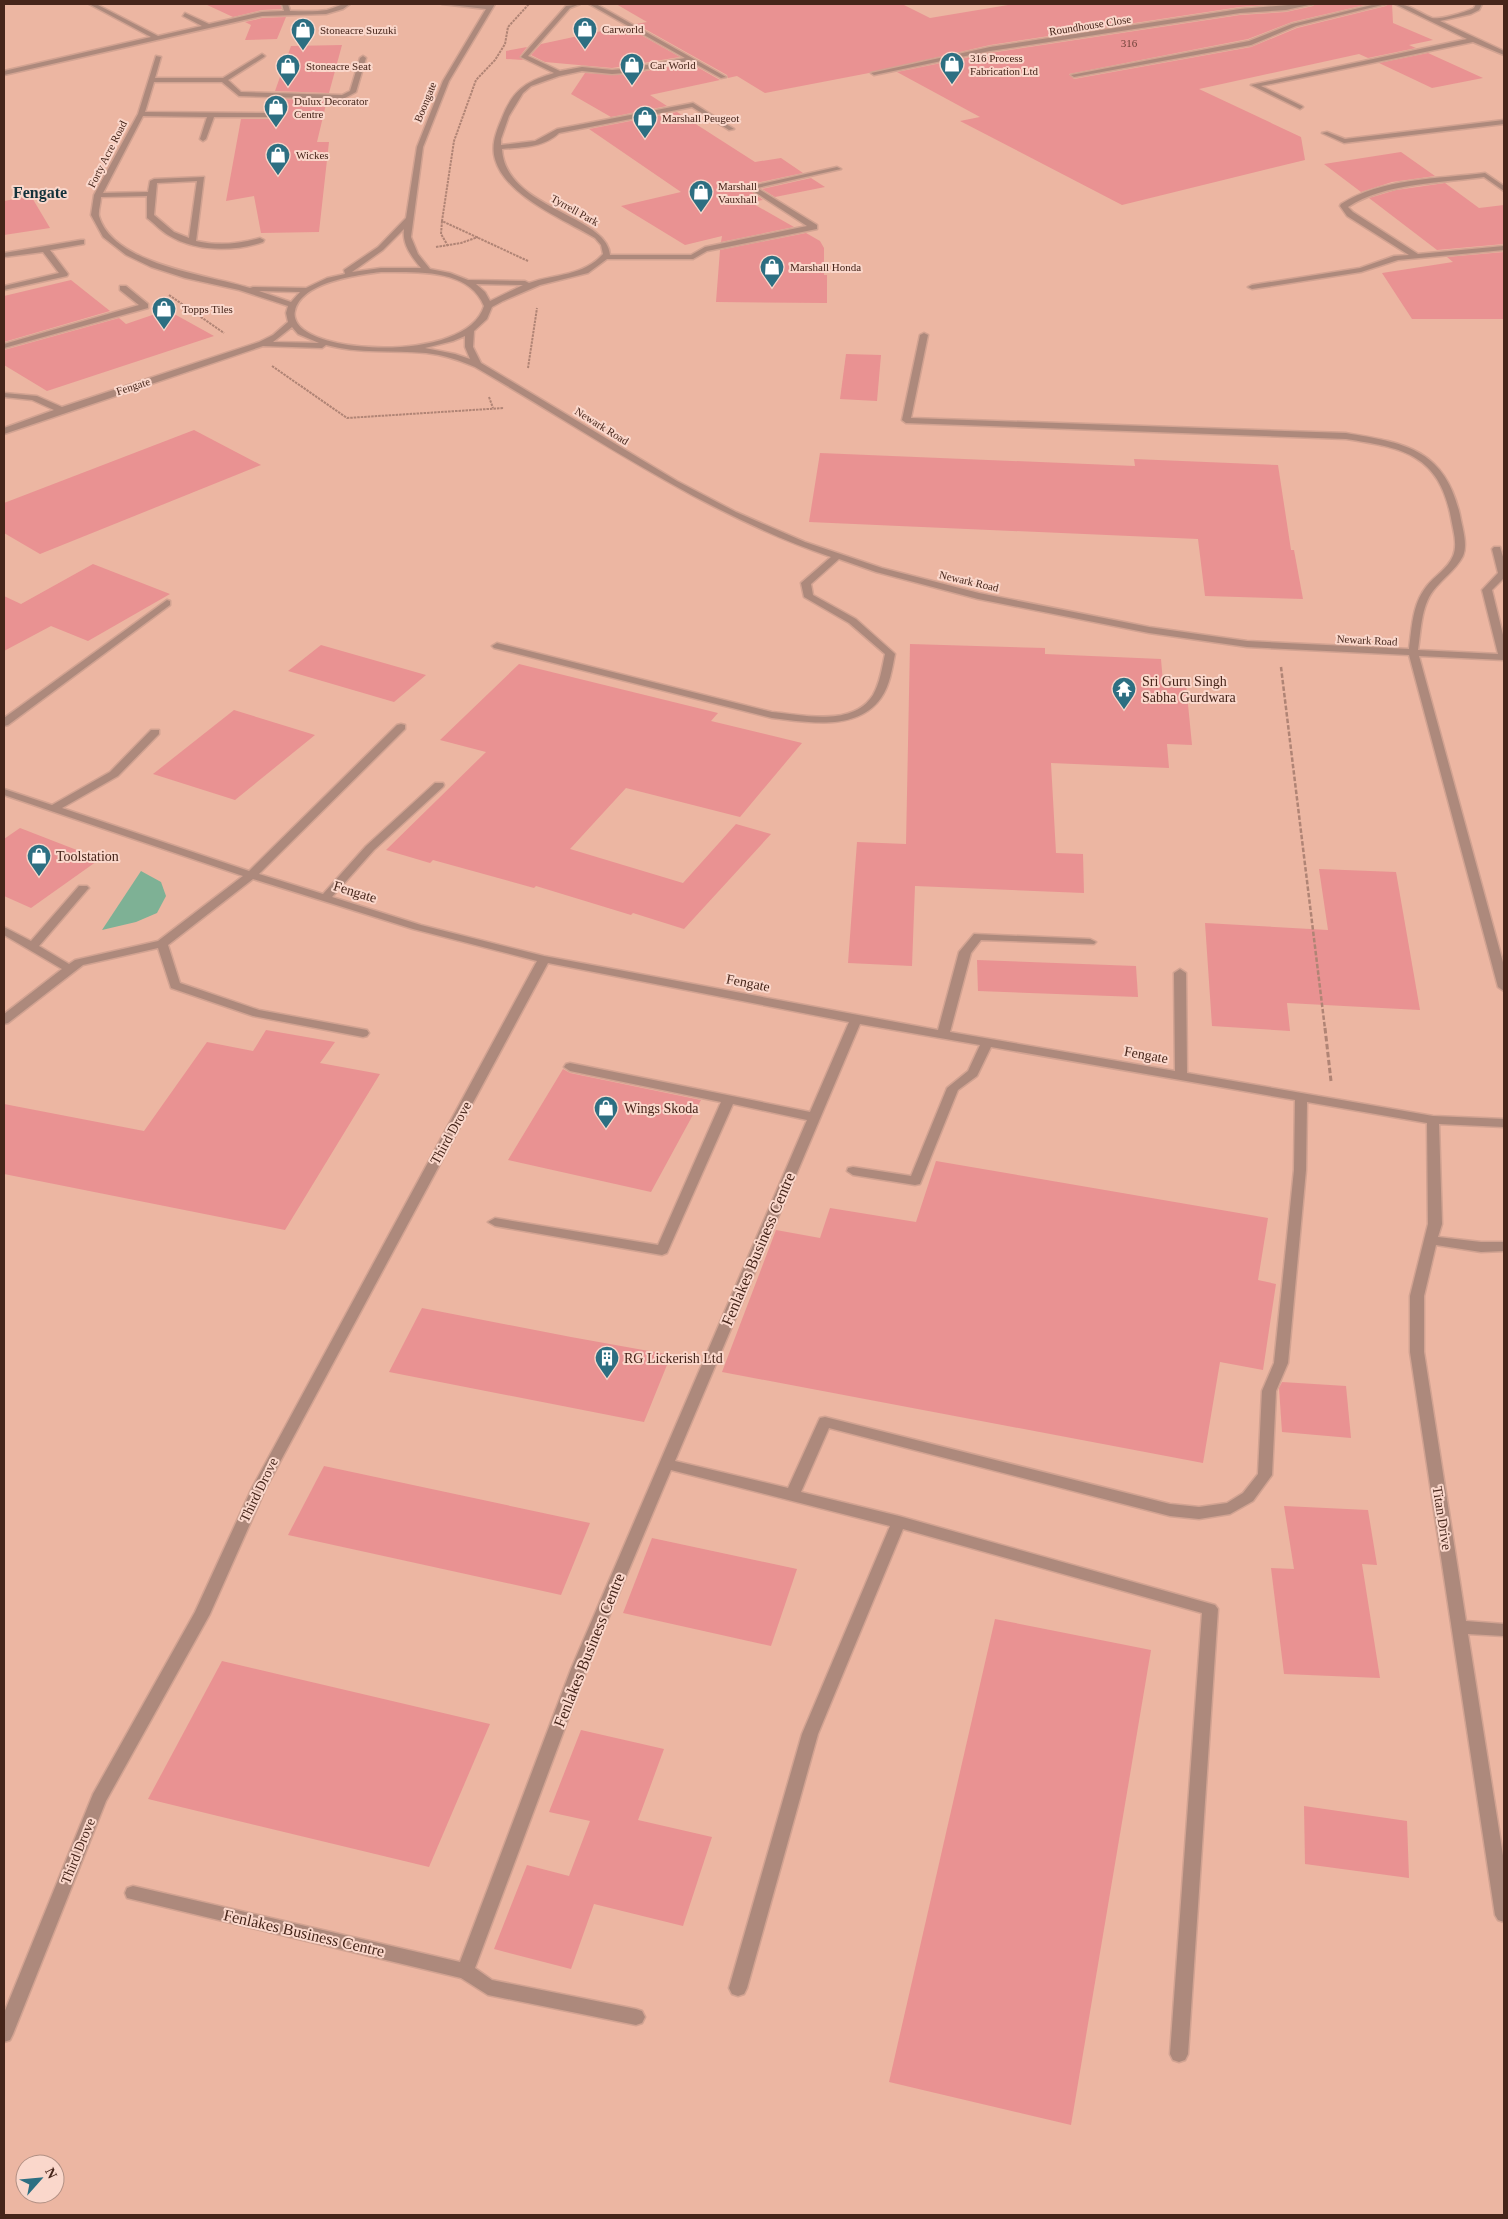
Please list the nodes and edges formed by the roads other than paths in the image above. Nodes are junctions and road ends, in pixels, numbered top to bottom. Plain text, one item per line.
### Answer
1 (92, 4) edge
2 (285, 4) edge
3 (348, 4) edge
4 (445, 4) edge
5 (578, 4) edge
6 (592, 4) edge
7 (1241, 4) edge
8 (1310, 4) edge
9 (1382, 4) edge
10 (1398, 4) edge
11 (1479, 4) edge
12 (490, 5) edge
13 (1252, 10) junction
14 (287, 13) junction
15 (185, 15) dead end
16 (1433, 20) junction
17 (208, 26) junction
18 (157, 38) junction
19 (1473, 40) junction
20 (1504, 53) edge
21 (262, 56) dead end
22 (158, 57) dead end
23 (363, 58) dead end
24 (691, 59) junction
25 (4, 72) edge
26 (874, 73) dead end
27 (561, 74) junction
28 (1074, 75) dead end
29 (723, 77) dead end
30 (151, 80) junction
31 (224, 80) junction
32 (1300, 107) dead end
33 (141, 114) junction
34 (1492, 114) dead end
35 (211, 115) junction
36 (269, 115) dead end
37 (1504, 121) edge
38 (731, 128) dead end
39 (1325, 134) dead end
40 (203, 140) dead end
41 (497, 147) junction
42 (837, 169) dead end
43 (1504, 189) edge
44 (151, 194) junction
45 (98, 195) junction
46 (408, 219) junction
47 (260, 240) dead end
48 (82, 242) dead end
49 (192, 242) junction
50 (45, 248) junction
51 (1504, 248) edge
52 (4, 255) edge
53 (1418, 256) junction
54 (606, 257) junction
55 (428, 272) junction
56 (336, 278) junction
57 (467, 282) junction
58 (539, 283) junction
59 (1252, 287) dead end
60 (4, 288) edge
61 (123, 288) dead end
62 (241, 288) junction
63 (309, 290) junction
64 (292, 305) junction
65 (488, 306) junction
66 (292, 323) junction
67 (471, 328) junction
68 (924, 335) dead end
69 (262, 344) junction
70 (4, 346) edge
71 (339, 347) junction
72 (398, 349) junction
73 (478, 365) junction
74 (4, 395) edge
75 (61, 410) junction
76 (4, 431) edge
77 (1497, 549) dead end
78 (837, 556) junction
79 (167, 603) dead end
80 (497, 646) dead end
81 (1413, 653) junction
82 (1504, 657) edge
83 (4, 723) edge
84 (401, 728) dead end
85 (155, 732) dead end
86 (439, 785) dead end
87 (4, 792) edge
88 (52, 809) junction
89 (251, 875) junction
90 (83, 888) dead end
91 (325, 898) junction
92 (4, 930) edge
93 (1090, 942) dead end
94 (162, 944) junction
95 (32, 947) junction
96 (544, 959) junction
97 (70, 969) junction
98 (1180, 973) dead end
99 (1504, 987) edge
100 (4, 1020) edge
101 (856, 1020) junction
102 (363, 1033) dead end
103 (943, 1035) junction
104 (987, 1042) junction
105 (570, 1067) dead end
106 (1181, 1076) junction
107 (1301, 1097) junction
108 (729, 1099) junction
109 (814, 1117) junction
110 (1434, 1120) junction
111 (1504, 1123) edge
112 (853, 1171) dead end
113 (495, 1222) dead end
114 (1430, 1240) junction
115 (1504, 1247) edge
116 (667, 1464) junction
117 (792, 1495) junction
118 (899, 1522) junction
119 (1459, 1627) junction
120 (1504, 1630) edge
121 (134, 1893) dead end
122 (1504, 1915) edge
123 (465, 1971) junction
124 (738, 1988) dead end
125 (636, 2017) dead end
126 (4, 2034) edge
127 (1178, 2054) dead end

1 - 18 street
2 - 14 street
3 - 14 street
4 - 12 street
5 - 27 street
6 - 24 street
7 - 13 street
8 - 13 street, Roundhouse Close
9 - 28 street
10 - 16 street
11 - 16 street
12 - 46 street, Boongate
13 - 26 street, Roundhouse Close
14 - 17 street
15 - 17 street
16 - 19 street
17 - 18 street
18 - 25 street
19 - 20 street
19 - 32 street
21 - 31 street
22 - 30 street, Forty Acre Road
23 - 31 street
24 - 27 street
24 - 29 street
27 - 41 street, Tyrrell Park
30 - 31 street
30 - 33 street, Forty Acre Road
33 - 35 street
33 - 45 street, Forty Acre Road
34 - 37 street
35 - 36 street
35 - 40 street
37 - 39 street
38 - 41 street
41 - 54 street, Tyrrell Park
42 - 54 street
43 - 53 street
44 - 45 street
44 - 49 street
44 - 49 street
45 - 62 street, Forty Acre Road
46 - 55 street, Boongate
46 - 56 street, Boongate
47 - 49 street
48 - 50 street
50 - 52 street
50 - 60 street
51 - 53 street
53 - 59 street
54 - 58 street
55 - 56 street
55 - 57 street
56 - 63 street
57 - 58 street
57 - 65 street
58 - 65 street
61 - 70 street
62 - 63 street
62 - 64 street
63 - 64 street
64 - 66 street
65 - 67 street
66 - 69 street, Fengate
66 - 71 street
67 - 72 street
67 - 73 street
68 - 81 street
69 - 71 street, Fengate
69 - 75 street, Fengate
71 - 72 street
72 - 73 street, Newark Road
73 - 78 street, Newark Road
74 - 75 street
75 - 76 street, Fengate
77 - 82 street
78 - 80 street
78 - 81 street, Newark Road
79 - 83 street
81 - 82 street, Newark Road
81 - 99 street
84 - 89 street
85 - 88 street
86 - 91 street
87 - 88 street, Fengate
88 - 89 street, Fengate
89 - 91 street, Fengate
89 - 94 street
90 - 95 street
91 - 96 street, Fengate
92 - 95 street
93 - 103 street
94 - 97 street
94 - 102 street
95 - 97 street
96 - 101 street, Fengate
96 - 126 street, Third Drove
97 - 100 street
98 - 106 street
101 - 103 street, Fengate
101 - 109 street, Fenlakes Business Centre
103 - 104 street, Fengate
104 - 106 street, Fengate
104 - 112 street
105 - 108 street
106 - 107 street, Fengate
107 - 110 street, Fengate
107 - 117 street
108 - 109 street
108 - 113 street
109 - 116 street, Fenlakes Business Centre
110 - 111 street, Fengate
110 - 114 street, Titan Drive
114 - 115 street
114 - 119 street, Titan Drive
116 - 117 street
116 - 123 street, Fenlakes Business Centre
117 - 118 street
118 - 124 street
118 - 127 street
119 - 120 street
119 - 122 street, Titan Drive
121 - 123 street, Fenlakes Business Centre
123 - 125 street

